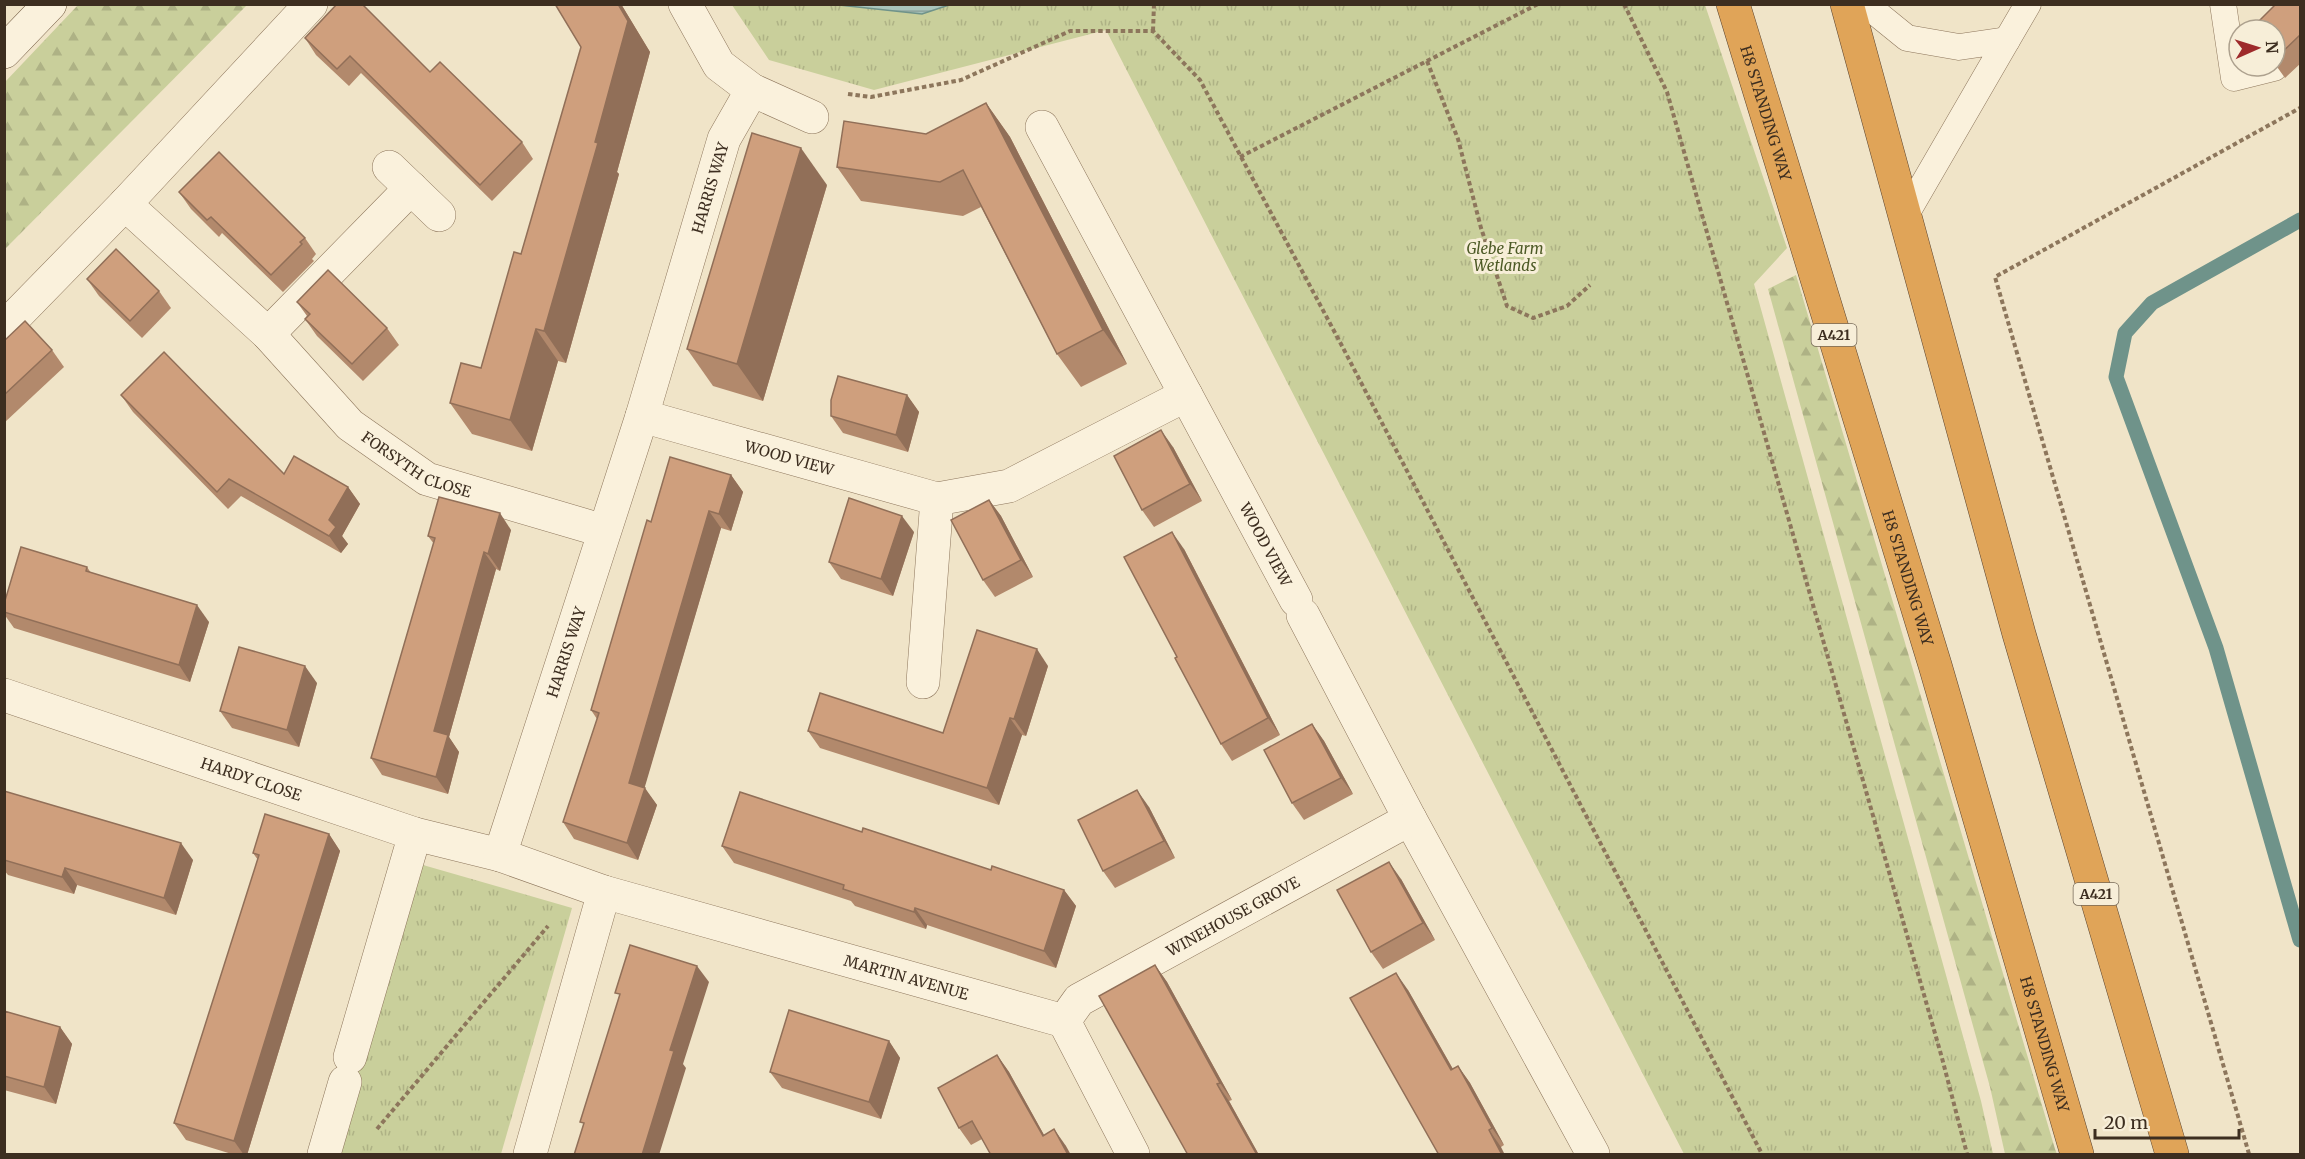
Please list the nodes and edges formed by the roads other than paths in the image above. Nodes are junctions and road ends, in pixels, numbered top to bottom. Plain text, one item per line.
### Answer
1 (50, 4) edge
2 (311, 4) edge
3 (685, 4) edge
4 (1732, 4) edge
5 (1847, 4) edge
6 (1865, 4) edge
7 (2028, 4) edge
8 (2223, 4) edge
9 (2227, 31) edge
10 (2007, 40) junction
11 (4, 52) edge
12 (752, 90) junction
13 (812, 117) dead end
14 (1042, 127) dead end
15 (125, 204) junction
16 (439, 215) dead end
17 (1905, 216) junction
18 (8, 324) dead end
19 (268, 334) junction
20 (1186, 395) junction
21 (642, 416) junction
22 (937, 500) junction
23 (604, 531) junction
24 (923, 682) dead end
25 (4, 695) edge
26 (1410, 819) junction
27 (415, 834) junction
28 (500, 855) junction
29 (593, 888) junction
30 (1064, 1022) junction
31 (324, 1155) edge
32 (530, 1155) edge
33 (1133, 1155) edge
34 (1593, 1155) edge
35 (2077, 1155) edge
36 (2172, 1155) edge

1 - 11 street
2 - 15 street
3 - 12 street
4 - 35 highway, H8 STANDING WAY / A421
5 - 17 highway, A421
6 - 10 lane
7 - 10 lane
8 - 9 lane
10 - 17 lane
12 - 13 street
12 - 21 street, HARRIS WAY
14 - 20 street, WOOD VIEW
15 - 18 street
15 - 19 street, FORSYTH CLOSE
16 - 19 street
17 - 36 highway, A421
19 - 23 street, FORSYTH CLOSE
20 - 22 street, WOOD VIEW
20 - 26 street, WOOD VIEW
21 - 22 street, WOOD VIEW
21 - 23 street, HARRIS WAY
22 - 24 street
23 - 28 street, HARRIS WAY
25 - 27 street, HARDY CLOSE
26 - 30 street, WINEHOUSE GROVE
26 - 34 street
27 - 28 street, HARDY CLOSE
27 - 31 street
28 - 29 street
29 - 30 street, MARTIN AVENUE
29 - 32 street
30 - 33 street

